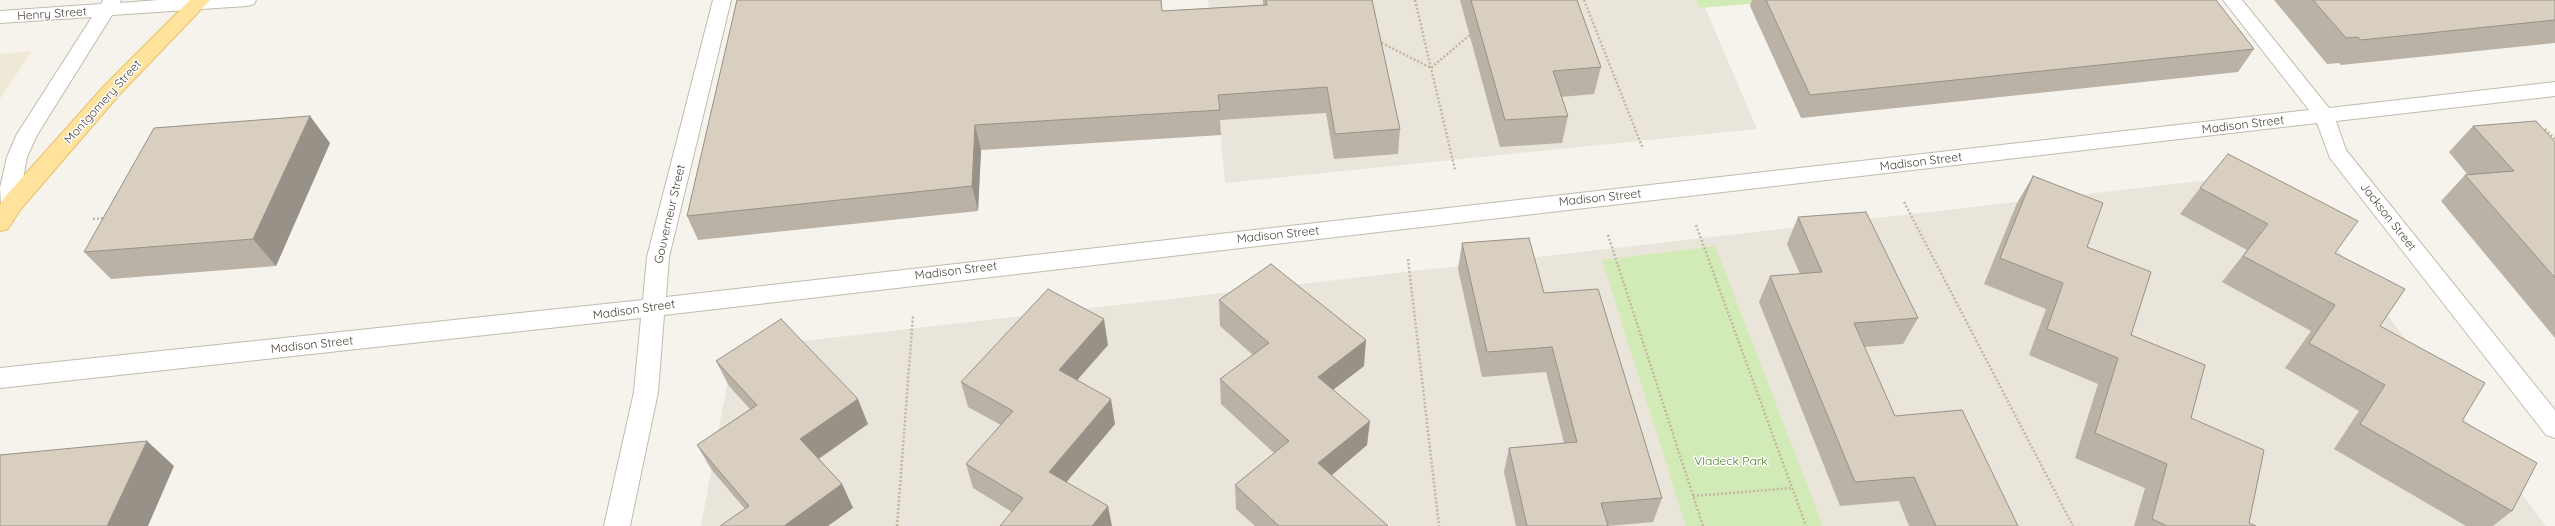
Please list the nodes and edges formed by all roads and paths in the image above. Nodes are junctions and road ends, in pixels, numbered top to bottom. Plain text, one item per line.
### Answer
1 (247, 0) edge
2 (722, 0) edge
3 (1415, 0) edge
4 (1584, 0) edge
5 (2232, 0) edge
6 (199, 2) edge
7 (110, 5) edge
8 (0, 17) edge
9 (1474, 32) edge
10 (1374, 38) edge
11 (1431, 68) junction
12 (2555, 89) edge
13 (2324, 115) junction
14 (2545, 129) edge
15 (2555, 139) edge
16 (1643, 149) dead end
17 (1455, 170) dead end
18 (1904, 202) dead end
19 (12, 204) junction
20 (115, 217) edge
21 (93, 219) dead end
22 (0, 222) edge
23 (1696, 225) dead end
24 (1608, 235) dead end
25 (1408, 259) dead end
26 (654, 307) junction
27 (912, 315) dead end
28 (0, 378) edge
29 (2555, 428) edge
30 (1792, 488) junction
31 (1693, 496) junction
32 (617, 526) edge
33 (897, 526) edge
34 (1439, 526) edge
35 (1703, 526) edge
36 (1806, 526) edge
37 (2073, 526) edge

1 - 6 street, Henry Street
2 - 26 street, Gouverneur Street
3 - 11 path
4 - 16 path
5 - 13 street, Jackson Street
6 - 7 street, Henry Street
6 - 19 main road, Montgomery Street
7 - 8 street, Henry Street
7 - 19 street
9 - 11 path
10 - 11 path
11 - 17 path
12 - 13 street, Madison Street
13 - 26 street, Madison Street
13 - 29 street, Jackson Street
14 - 15 path
18 - 37 path
19 - 22 main road, Montgomery Street
20 - 21 path
23 - 30 path
24 - 31 path
25 - 34 path
26 - 28 street, Madison Street
26 - 32 street, Gouverneur Street
27 - 33 path
30 - 31 path
30 - 36 path
31 - 35 path

